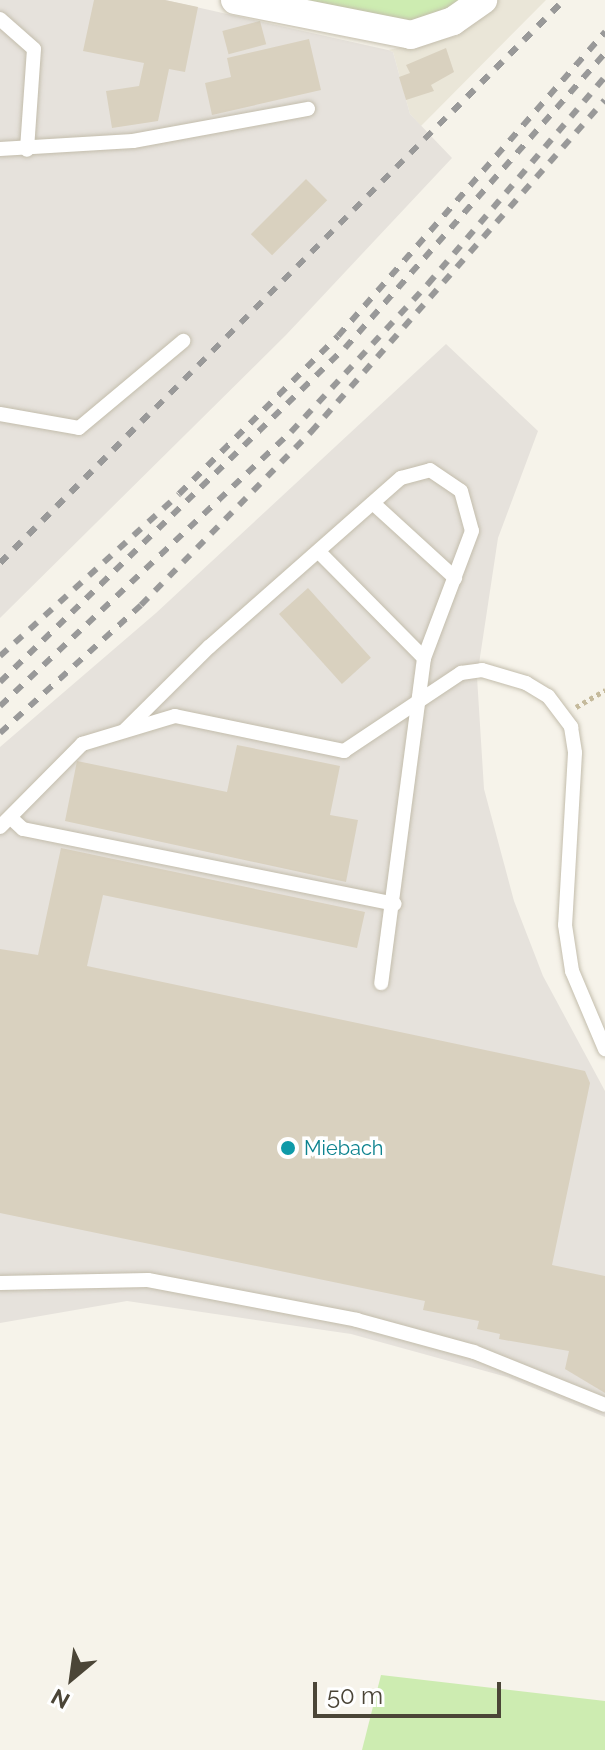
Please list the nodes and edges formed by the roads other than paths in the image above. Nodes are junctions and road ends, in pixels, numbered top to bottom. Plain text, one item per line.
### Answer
1 (235, 0) edge
2 (483, 0) edge
3 (0, 19) edge
4 (308, 109) dead end
5 (0, 149) edge
6 (27, 150) junction
7 (183, 341) dead end
8 (0, 414) edge
9 (374, 504) junction
10 (320, 553) junction
11 (455, 578) junction
12 (424, 658) junction
13 (420, 701) junction
14 (124, 731) junction
15 (5, 822) edge
16 (395, 904) junction
17 (381, 983) dead end
18 (605, 1049) edge
19 (0, 1283) edge
20 (605, 1405) edge

1 - 2 street
3 - 6 lane
4 - 6 lane
5 - 6 lane
7 - 8 lane
9 - 10 lane
9 - 11 lane
9 - 11 lane
10 - 12 lane
10 - 14 lane
11 - 12 lane
12 - 13 lane
13 - 14 lane
13 - 16 lane
13 - 18 lane
14 - 15 lane
15 - 16 lane
16 - 17 lane
19 - 20 lane

